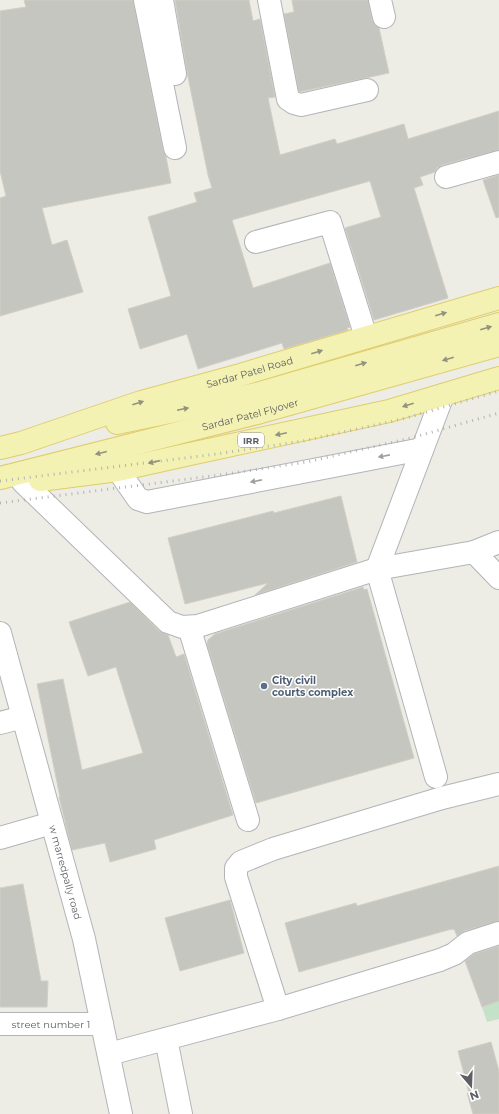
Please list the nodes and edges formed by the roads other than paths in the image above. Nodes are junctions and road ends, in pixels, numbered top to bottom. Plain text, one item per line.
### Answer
1 (145, 0) edge
2 (162, 0) edge
3 (269, 0) edge
4 (367, 90) dead end
5 (499, 162) edge
6 (446, 177) dead end
7 (256, 242) dead end
8 (499, 298) edge
9 (499, 324) edge
10 (366, 337) junction
11 (499, 345) edge
12 (499, 378) edge
13 (443, 395) junction
14 (258, 403) junction
15 (21, 443) junction
16 (0, 448) edge
17 (422, 449) junction
18 (118, 470) junction
19 (0, 478) edge
20 (23, 482) junction
21 (0, 485) edge
22 (499, 542) edge
23 (474, 552) junction
24 (377, 569) junction
25 (499, 578) edge
26 (189, 627) junction
27 (0, 633) edge
28 (23, 717) junction
29 (0, 723) edge
30 (436, 777) dead end
31 (499, 784) edge
32 (248, 820) dead end
33 (52, 823) junction
34 (0, 838) edge
35 (499, 933) edge
36 (278, 1009) junction
37 (0, 1024) edge
38 (102, 1024) junction
39 (166, 1039) junction
40 (109, 1054) junction
41 (121, 1114) edge
42 (181, 1114) edge

1 - 2 street
3 - 4 street
5 - 6 street
7 - 10 street
10 -> 8 main road, Sardar Patel Road / IRR
14 -> 9 main road, Sardar Patel Flyover / IRR
15 -> 10 main road, Sardar Patel Road / IRR
11 -> 14 main road, Sardar Patel Flyover / IRR
12 - 13 main road, IRR
13 - 17 street
13 -> 18 main road, IRR
15 -> 14 main road, Sardar Patel Flyover / IRR
14 -> 19 main road, Sardar Patel Flyover / IRR
15 - 16 main road, Sardar Patel Road / IRR
17 -> 18 street
17 - 24 street
18 - 20 main road, IRR
20 - 21 main road, IRR
20 - 26 street
22 - 23 street
23 - 24 street
23 - 25 street
24 - 26 street
24 - 30 street
26 - 32 street
27 - 28 street, w marredpally road
28 - 29 street
28 - 33 street, w marredpally road
31 - 36 street
33 - 34 street
33 - 38 street, w marredpally road
35 - 36 street
36 - 39 street
37 - 38 street, street number 1
38 - 40 street, w marredpally road
39 - 40 street
39 - 42 street
40 - 41 street, w marredpally road

